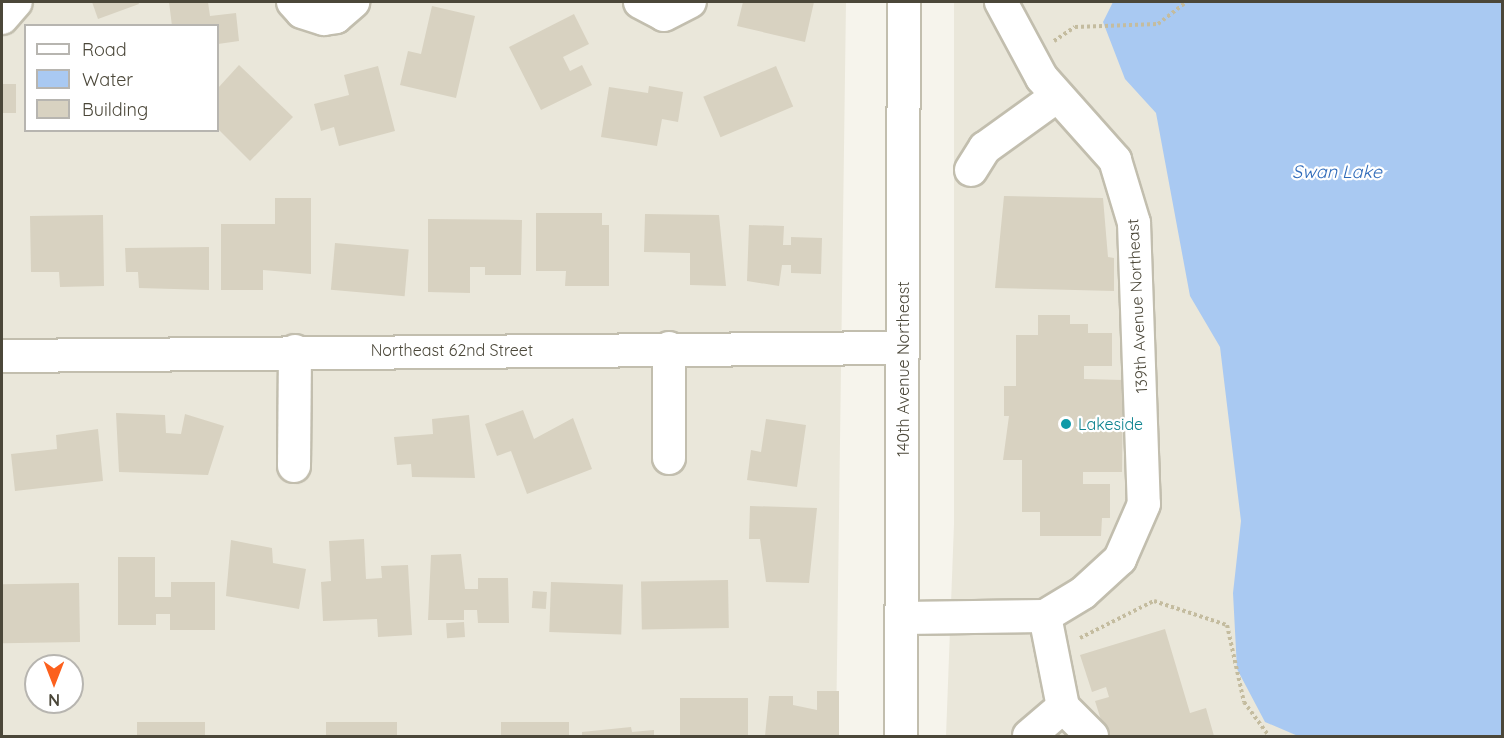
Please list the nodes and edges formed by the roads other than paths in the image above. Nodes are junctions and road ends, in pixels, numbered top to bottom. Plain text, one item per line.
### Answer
1 (16, 2) edge
2 (293, 2) edge
3 (353, 2) edge
4 (640, 2) edge
5 (690, 2) edge
6 (904, 2) edge
7 (1001, 2) edge
8 (2, 18) edge
9 (1058, 96) junction
10 (970, 170) dead end
11 (669, 348) junction
12 (903, 348) junction
13 (295, 351) junction
14 (2, 356) edge
15 (669, 458) dead end
16 (294, 466) dead end
17 (1046, 616) junction
18 (902, 618) junction
19 (1063, 707) junction
20 (901, 736) edge
21 (1029, 736) edge
22 (1092, 736) edge

1 - 8 street
2 - 3 street
4 - 5 street
6 - 12 street, 140th Avenue Northeast
7 - 9 street, 139th Avenue Northeast
9 - 10 street
9 - 17 street, 139th Avenue Northeast
11 - 12 street, Northeast 62nd Street
11 - 13 street, Northeast 62nd Street
11 - 15 street
12 - 18 street, 140th Avenue Northeast
13 - 14 street, Northeast 62nd Street
13 - 16 street
17 - 18 street
17 - 19 street
18 - 20 street, 140th Avenue Northeast
19 - 21 street
19 - 22 street

